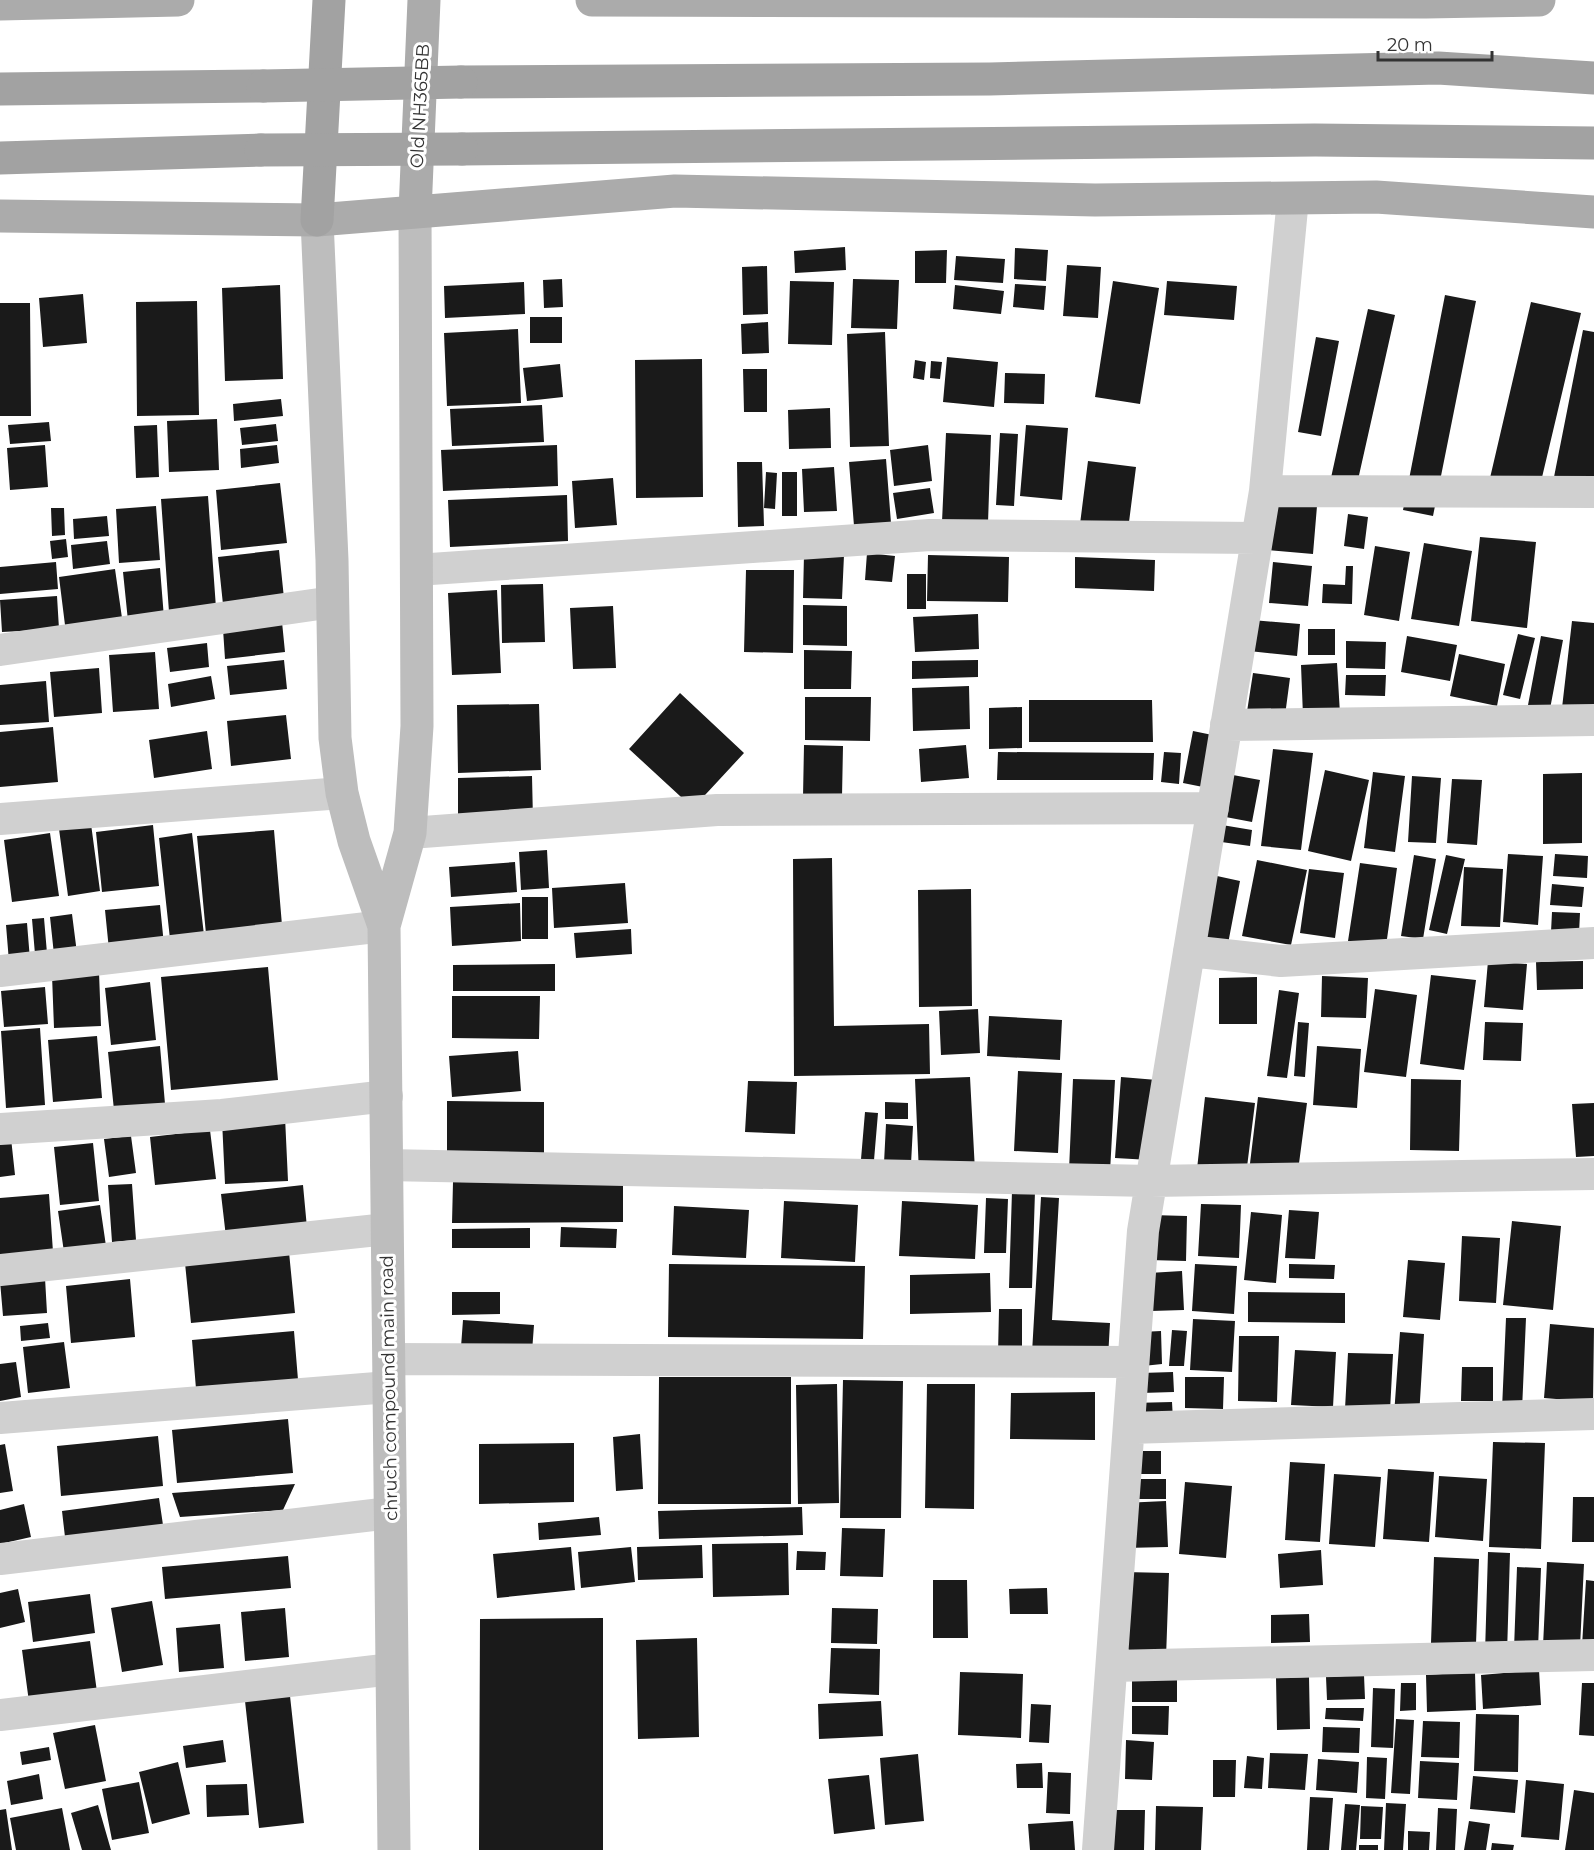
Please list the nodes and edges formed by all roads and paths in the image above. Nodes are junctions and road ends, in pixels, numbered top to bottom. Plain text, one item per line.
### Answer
1 (178, 0) edge
2 (329, 0) edge
3 (424, 0) edge
4 (592, 0) edge
5 (1539, 0) edge
6 (1291, 1) edge
7 (47, 2) edge
8 (0, 4) edge
9 (1594, 78) edge
10 (0, 89) edge
11 (1594, 143) edge
12 (0, 158) edge
13 (1293, 198) junction
14 (415, 212) junction
15 (1594, 212) edge
16 (0, 216) edge
17 (317, 220) junction
18 (1264, 491) junction
19 (1594, 492) edge
20 (1257, 538) junction
21 (416, 570) junction
22 (333, 602) junction
23 (0, 650) edge
24 (1594, 720) edge
25 (1226, 725) junction
26 (342, 793) junction
27 (1213, 808) junction
28 (0, 819) edge
29 (410, 833) junction
30 (384, 926) junction
31 (1594, 943) edge
32 (1189, 951) junction
33 (0, 971) edge
34 (387, 1096) junction
35 (0, 1129) edge
36 (386, 1165) junction
37 (1594, 1174) edge
38 (1151, 1181) junction
39 (387, 1229) junction
40 (0, 1270) edge
41 (1134, 1362) junction
42 (389, 1373) junction
43 (1594, 1413) edge
44 (0, 1418) edge
45 (1129, 1428) junction
46 (390, 1513) junction
47 (0, 1559) edge
48 (1594, 1655) edge
49 (1112, 1666) junction
50 (392, 1669) junction
51 (0, 1715) edge
52 (394, 1850) edge
53 (1098, 1850) edge

1 - 7 main road
2 - 17 highway
3 - 14 main road, Old NH365BB
4 - 6 main road
5 - 6 main road
7 - 8 main road
9 - 10 highway, bridge
11 - 12 highway, bridge
13 - 14 main road
13 - 15 main road
13 - 18 street
14 - 17 main road
14 - 21 main road
16 - 17 main road
17 - 22 main road
18 - 19 street
18 - 20 street
20 - 21 street
20 - 25 street
21 - 29 main road
22 - 23 street
22 - 26 main road
24 - 25 street
25 - 27 street
26 - 28 street
26 - 30 main road
27 - 29 street
27 - 32 street
29 - 30 main road
30 - 33 street
30 - 34 main road, chruch compound main road
31 - 32 street
32 - 38 street
34 - 35 street
34 - 36 main road, chruch compound main road
36 - 38 street
36 - 39 main road, chruch compound main road
37 - 38 street
38 - 41 street
39 - 40 street
39 - 42 main road, chruch compound main road
41 - 42 street
41 - 45 street
42 - 44 street
42 - 46 main road, chruch compound main road
43 - 45 street
45 - 49 street
46 - 47 street
46 - 50 main road, chruch compound main road
48 - 49 street
49 - 53 street
50 - 51 street
50 - 52 main road, chruch compound main road

